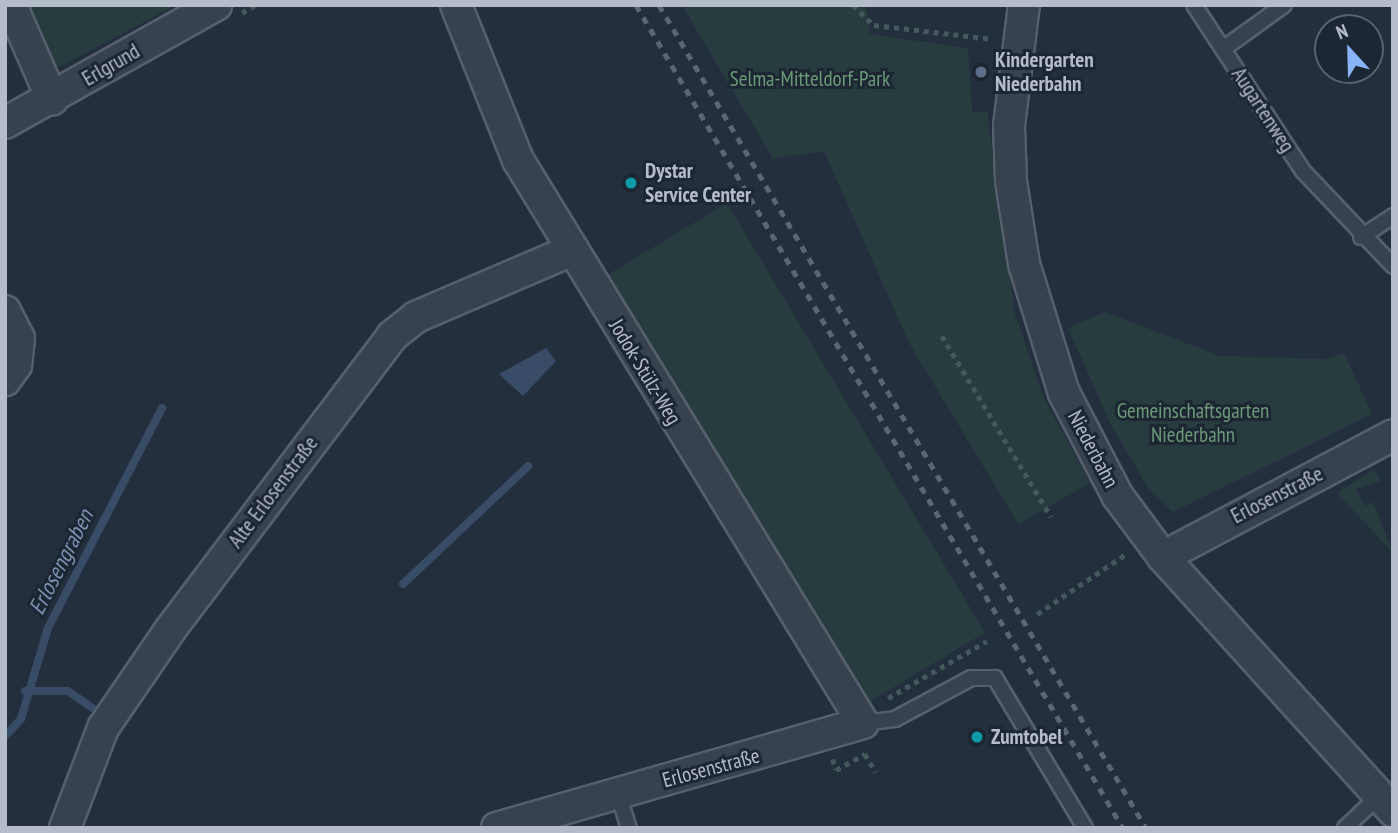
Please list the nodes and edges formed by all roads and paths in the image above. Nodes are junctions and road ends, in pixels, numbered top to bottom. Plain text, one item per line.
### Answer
1 (11, 5) edge
2 (216, 5) edge
3 (456, 5) edge
4 (852, 5) edge
5 (1024, 5) edge
6 (1194, 5) edge
7 (1283, 5) edge
8 (1001, 40) dead end
9 (1223, 49) junction
10 (51, 99) junction
11 (5, 123) edge
12 (1393, 216) edge
13 (1361, 237) junction
14 (572, 250) junction
15 (1393, 266) edge
16 (5, 311) edge
17 (942, 336) dead end
18 (5, 380) edge
19 (1393, 435) edge
20 (1051, 517) dead end
21 (1130, 551) dead end
22 (1163, 557) junction
23 (1037, 614) dead end
24 (987, 640) dead end
25 (892, 694) dead end
26 (863, 723) junction
27 (830, 751) dead end
28 (876, 772) dead end
29 (618, 793) junction
30 (1387, 801) edge
31 (65, 828) edge
32 (497, 828) edge
33 (629, 828) edge
34 (1085, 828) edge
35 (1345, 828) edge

1 - 10 street
2 - 10 street, Erlgrund
3 - 14 street, Jodok-Stülz-Weg
4 - 8 path
5 - 22 street, Niederbahn
6 - 9 lane, Augartenweg
7 - 9 lane, Augartenweg
9 - 13 lane, Augartenweg
10 - 11 street, Erlgrund
12 - 13 lane
13 - 15 lane
14 - 26 street, Jodok-Stülz-Weg
14 - 31 street, Alte Erlosenstraße
16 - 18 street
17 - 20 path
19 - 22 street, Erlosenstraße
21 - 23 path
22 - 30 street, Niederbahn
24 - 25 path
26 - 29 street, Erlosenstraße
26 - 34 lane, Erlosenstraße
27 - 28 path
29 - 32 street, Erlosenstraße
29 - 33 lane
30 - 35 lane

